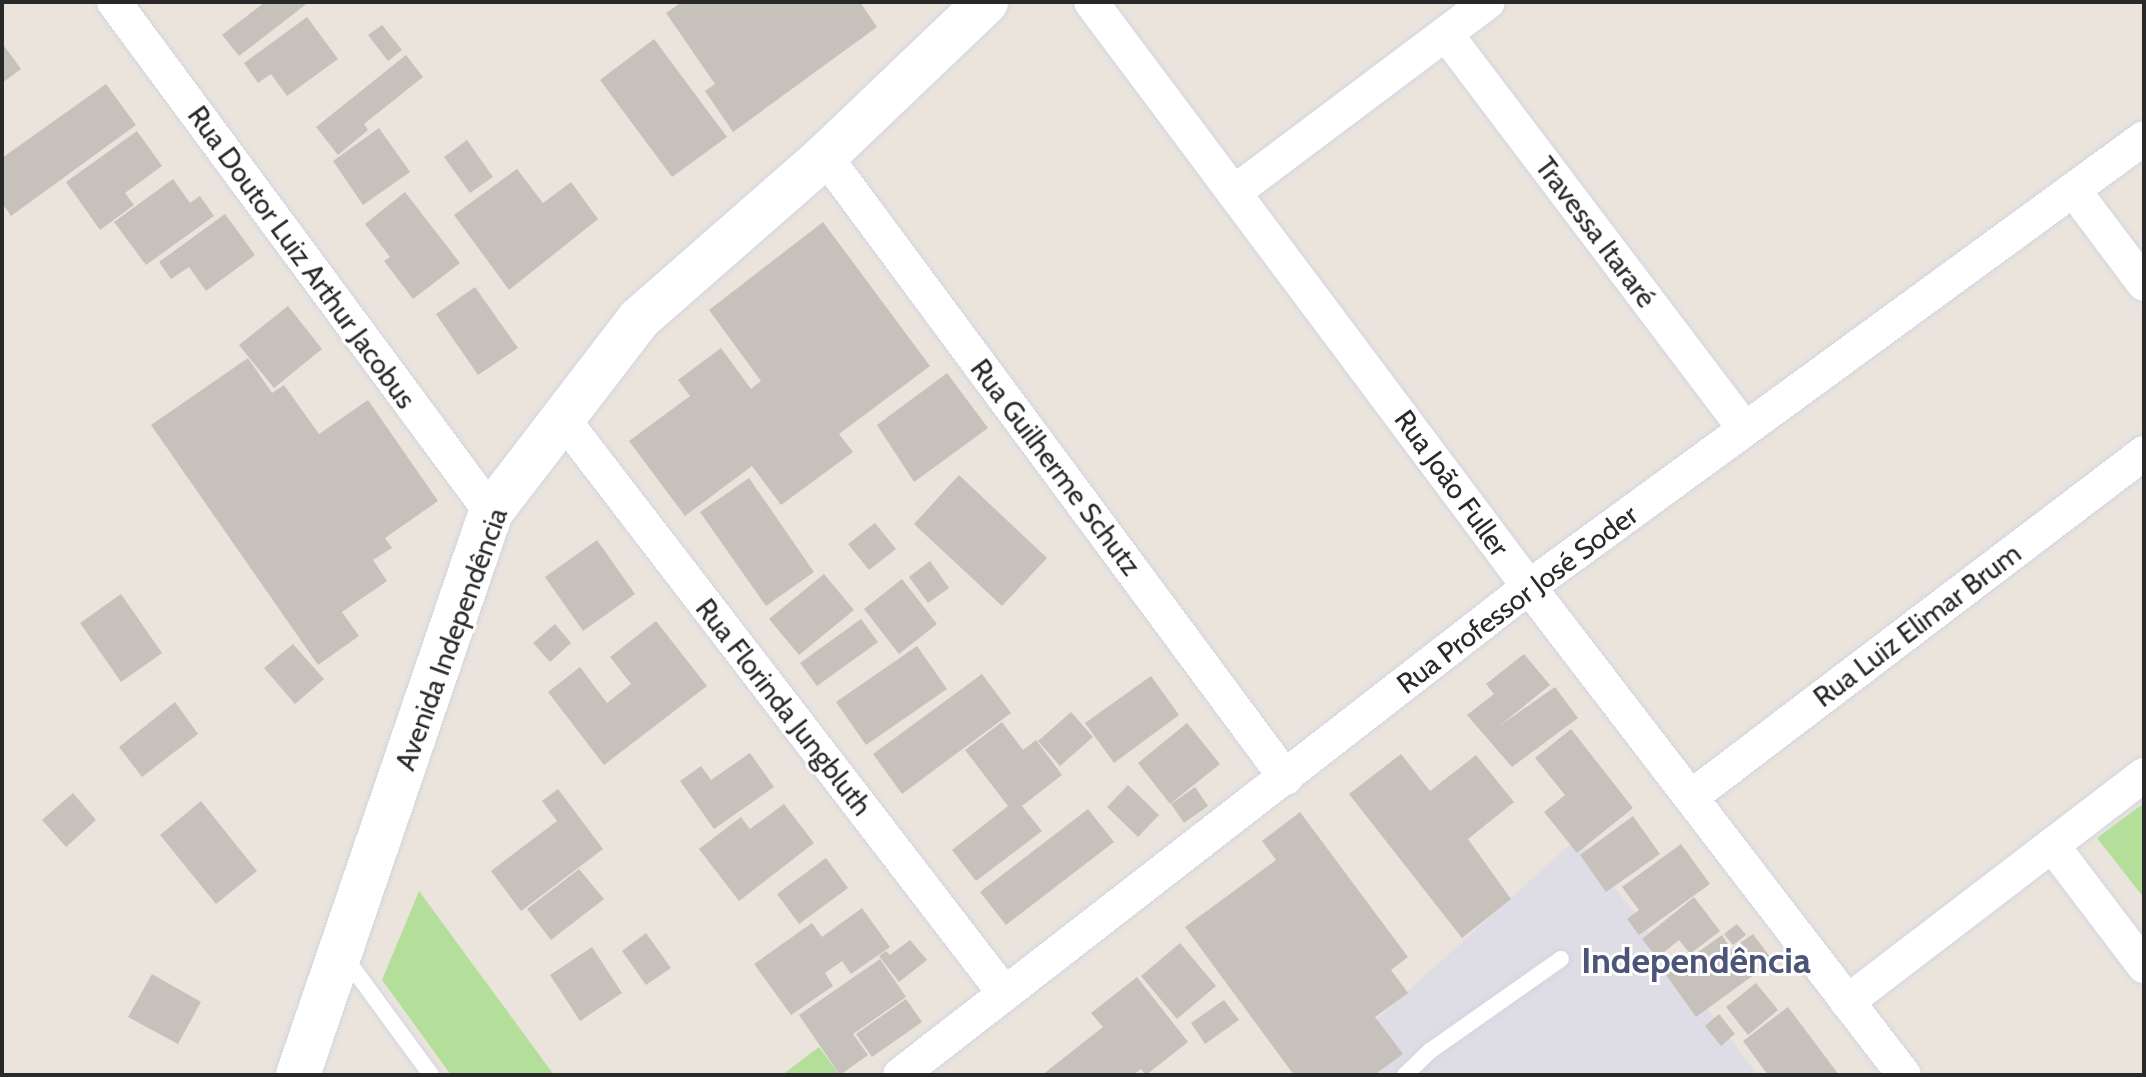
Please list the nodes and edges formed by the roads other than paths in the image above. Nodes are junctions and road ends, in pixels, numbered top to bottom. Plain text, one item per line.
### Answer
1 (114, 2) edge
2 (986, 2) edge
3 (1488, 2) edge
4 (1093, 3) edge
5 (1446, 34) junction
6 (2138, 155) edge
7 (825, 156) junction
8 (1236, 191) junction
9 (2075, 192) junction
10 (2144, 284) edge
11 (563, 419) junction
12 (1745, 429) junction
13 (2144, 453) edge
14 (491, 512) junction
15 (1529, 587) junction
16 (2144, 775) edge
17 (1286, 778) junction
18 (1691, 797) junction
19 (2052, 845) junction
20 (341, 951) junction
21 (1561, 959) dead end
22 (2144, 966) edge
23 (1005, 994) junction
24 (1847, 1002) junction
25 (298, 1075) edge
26 (431, 1075) edge
27 (900, 1075) edge
28 (1405, 1075) edge
29 (1904, 1075) edge

1 - 14 street, Rua Doutor Luiz Arthur Jacobus
2 - 7 main road, Avenida Independência
3 - 5 street
4 - 8 street, Rua João Fuller
5 - 8 street
5 - 12 street, Travessa Itararé
6 - 9 street, Rua Professor José Soder
7 - 11 main road, Avenida Independência
7 - 17 street, Rua Guilherme Schutz
8 - 15 street, Rua João Fuller
9 - 10 street
9 - 12 street, Rua Professor José Soder
11 - 14 main road, Avenida Independência
11 - 23 street, Rua Florinda Jungbluth
12 - 15 street, Rua Professor José Soder
13 - 18 street, Rua Luiz Elimar Brum
14 - 20 main road, Avenida Independência
15 - 17 street, Rua Professor José Soder
15 - 18 street, Rua João Fuller
16 - 19 street
17 - 23 street, Rua Professor José Soder
18 - 24 street, Rua João Fuller
19 - 22 street
19 - 24 street
20 - 25 main road, Avenida Independência
20 - 26 lane
21 - 28 lane
23 - 27 street, Rua Professor José Soder
24 - 29 street, Rua João Fuller

